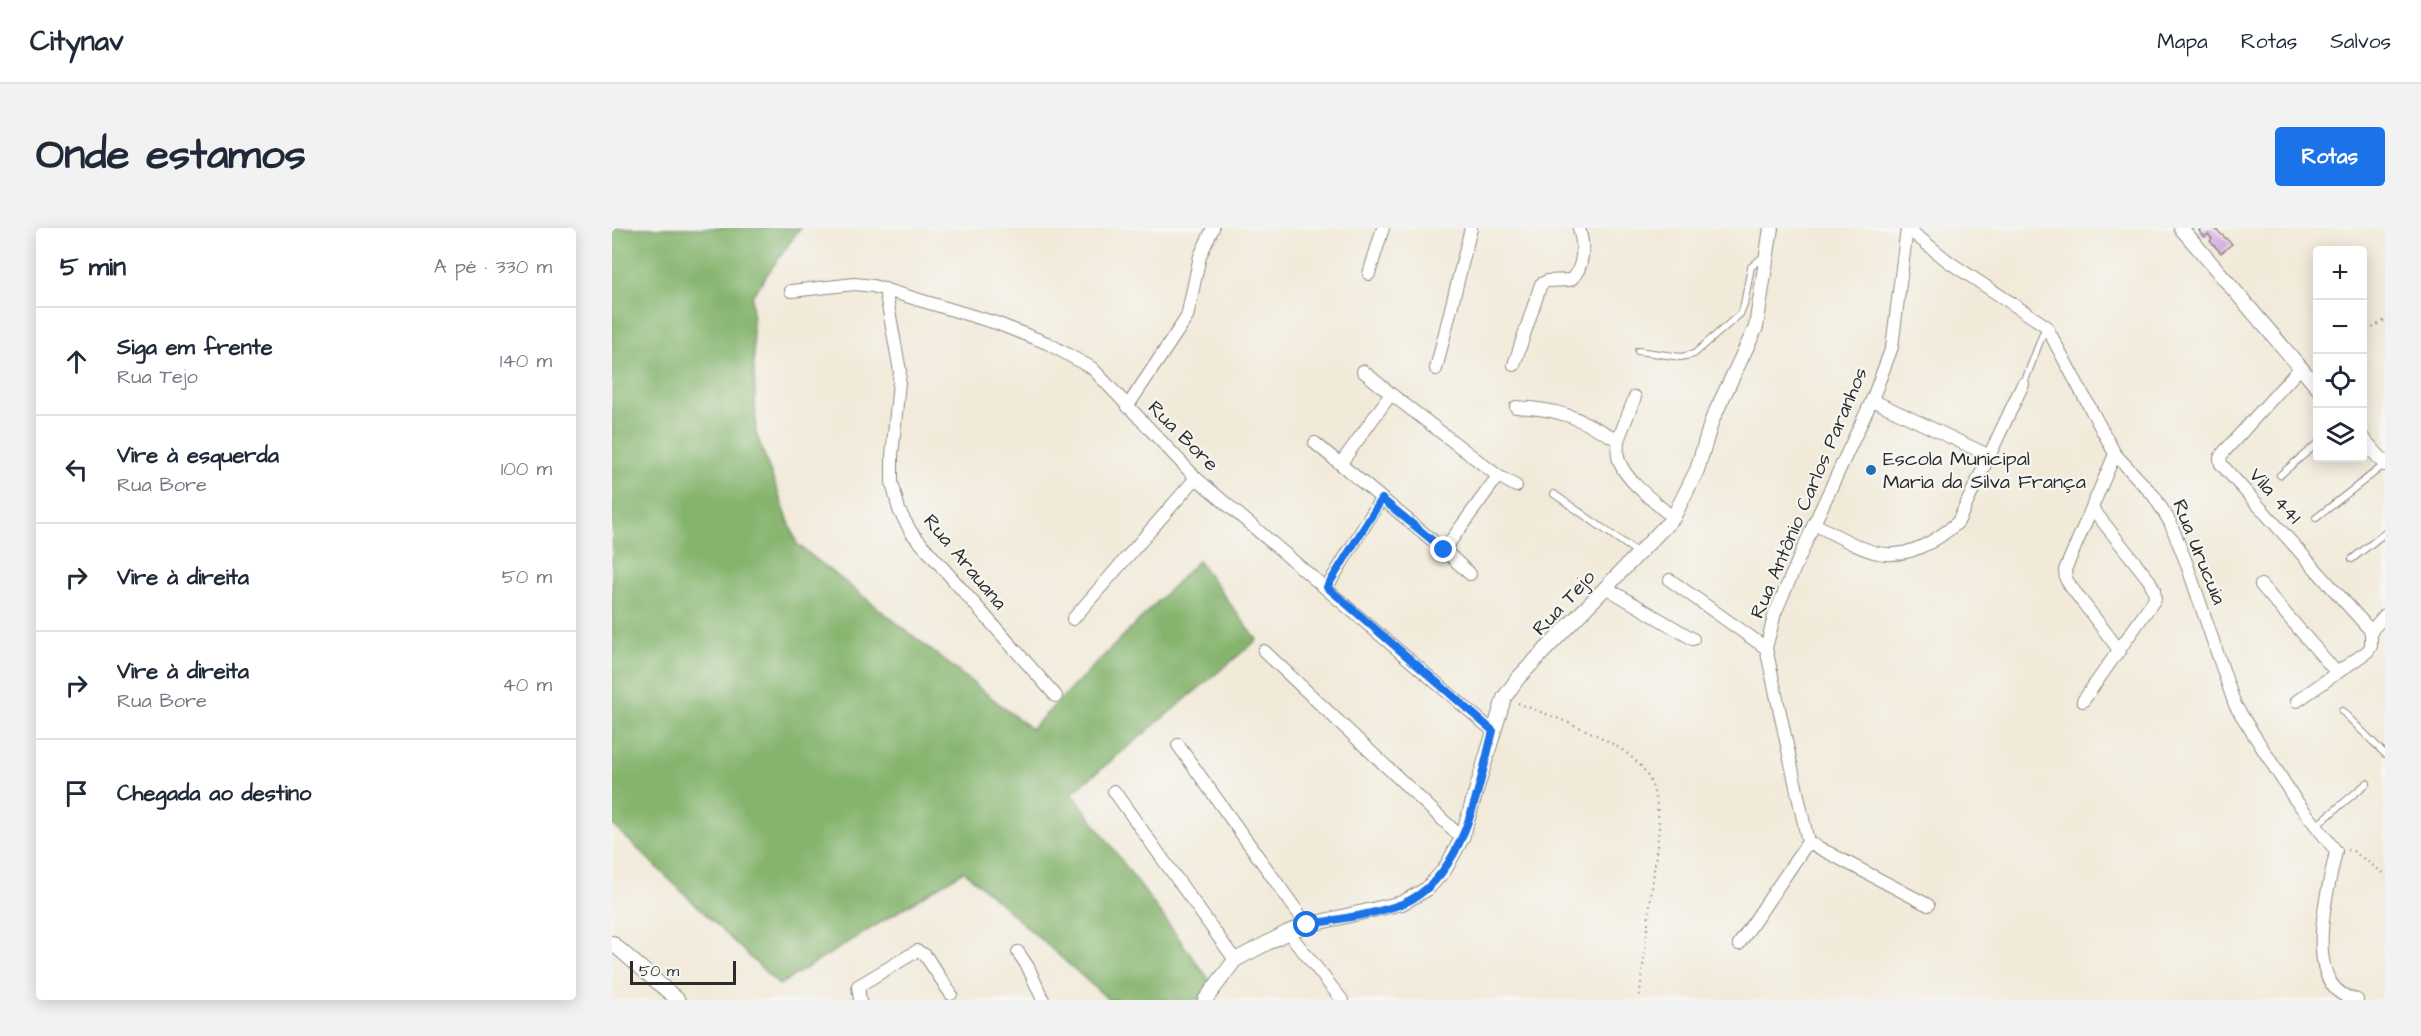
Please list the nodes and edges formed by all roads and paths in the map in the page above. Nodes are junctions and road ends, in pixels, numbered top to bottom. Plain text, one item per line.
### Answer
1 (1213, 228) edge
2 (1383, 228) edge
3 (1471, 228) edge
4 (1579, 228) edge
5 (1771, 228) edge
6 (1907, 228) edge
7 (2181, 228) edge
8 (1768, 254) junction
9 (1369, 274) dead end
10 (885, 289) junction
11 (791, 291) dead end
12 (2385, 320) edge
13 (2046, 327) junction
14 (2367, 330) edge
15 (1638, 351) dead end
16 (1514, 365) dead end
17 (1436, 369) dead end
18 (2298, 369) junction
19 (1363, 371) dead end
20 (2025, 381) joint
21 (2313, 383) edge
22 (1390, 394) junction
23 (1635, 397) dead end
24 (1872, 400) junction
25 (1127, 407) junction
26 (1516, 407) dead end
27 (1618, 440) junction
28 (1315, 443) dead end
29 (2367, 444) edge
30 (2313, 447) edge
31 (2115, 454) junction
32 (1990, 456) junction
33 (1341, 463) junction
34 (2385, 464) edge
35 (2280, 475) dead end
36 (1498, 476) junction
37 (1196, 478) junction
38 (1516, 486) dead end
39 (1554, 494) dead end
40 (1382, 499) junction
41 (2092, 508) junction
42 (1673, 518) junction
43 (2316, 518) dead end
44 (1814, 524) junction
45 (2385, 533) edge
46 (1444, 550) junction
47 (1638, 553) junction
48 (2352, 559) dead end
49 (1470, 574) dead end
50 (1670, 580) dead end
51 (2261, 585) dead end
52 (1327, 587) junction
53 (1605, 587) junction
54 (2385, 615) edge
55 (1073, 618) dead end
56 (2371, 630) junction
57 (1693, 639) dead end
58 (1766, 648) junction
59 (1264, 651) dead end
60 (2120, 651) junction
61 (2336, 672) junction
62 (1056, 696) dead end
63 (1504, 698) junction
64 (2083, 701) dead end
65 (2297, 701) dead end
66 (2342, 711) dead end
67 (1493, 731) junction
68 (1178, 745) dead end
69 (2385, 754) edge
70 (2367, 783) dead end
71 (1114, 791) dead end
72 (2316, 826) junction
73 (1462, 838) junction
74 (1808, 842) junction
75 (2336, 851) junction
76 (2385, 874) edge
77 (1928, 905) dead end
78 (1307, 925) junction
79 (1288, 932) junction
80 (612, 943) edge
81 (1739, 944) dead end
82 (1018, 952) dead end
83 (1234, 960) junction
84 (951, 994) dead end
85 (678, 1000) edge
86 (860, 1000) edge
87 (1043, 1000) edge
88 (1205, 1000) edge
89 (1342, 1000) edge
90 (1639, 1000) edge
91 (2357, 1000) edge

1 - 25 street
2 - 9 street
3 - 17 street
4 - 16 street
5 - 8 street, Rua Tejo
6 - 13 street, Rua Urucuia
6 - 24 street, Rua Antônio Carlos Paranhos
7 - 18 street
8 - 15 lane
8 - 42 street, Rua Tejo
10 - 11 street, Rua Bore
10 - 25 street, Rua Bore
10 - 62 street, Rua Arauana
12 - 14 path
13 - 20 lane
13 - 31 street, Rua Urucuia
18 - 21 street
18 - 56 street, Vila 441
19 - 22 street
20 - 32 street
22 - 33 street
22 - 36 street
23 - 27 street
24 - 32 street
24 - 44 street, Rua Antônio Carlos Paranhos
25 - 37 street, Rua Bore
26 - 27 street
27 - 42 street
28 - 33 street
29 - 34 street
30 - 35 lane
31 - 41 street
31 - 72 street, Rua Urucuia
32 - 44 street
33 - 40 street
34 - 43 lane
36 - 38 street
36 - 46 street
37 - 52 street, Rua Bore
37 - 55 street
39 - 47 lane
40 - 46 street
40 - 52 street
41 - 60 street
41 - 60 street
42 - 47 street, Rua Tejo
44 - 58 street, Rua Antônio Carlos Paranhos
45 - 48 lane
46 - 49 street
47 - 53 street, Rua Tejo
50 - 58 street
51 - 61 street
52 - 67 street, Rua Bore
53 - 57 street
53 - 63 street, Rua Tejo
54 - 56 street
56 - 61 street
58 - 74 street, Rua Antônio Carlos Paranhos
59 - 73 street
60 - 64 street
61 - 65 street
63 - 67 street, Rua Tejo
63 - 90 path
66 - 69 lane
67 - 73 street, Rua Tejo
68 - 78 street
70 - 72 lane
71 - 83 street
72 - 75 street, Rua Urucuia
73 - 78 street, Rua Tejo
74 - 77 street
74 - 81 street
75 - 76 path
75 - 91 street
78 - 79 street, Rua Tejo
79 - 83 street, Rua Tejo
79 - 89 street
80 - 85 street
82 - 87 street
83 - 88 street, Rua Tejo
84 - 86 street

